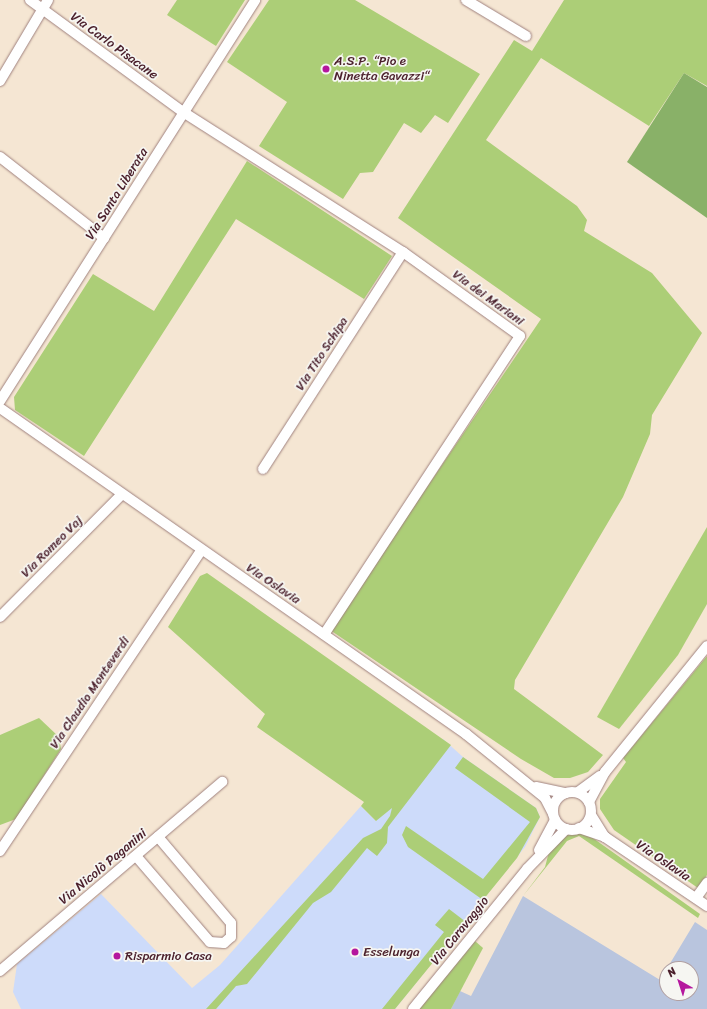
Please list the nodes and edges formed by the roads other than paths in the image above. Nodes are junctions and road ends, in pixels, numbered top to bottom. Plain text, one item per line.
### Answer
1 (30, 0) edge
2 (48, 0) edge
3 (255, 0) edge
4 (466, 0) edge
5 (43, 9) junction
6 (526, 36) dead end
7 (0, 81) edge
8 (183, 112) junction
9 (0, 158) edge
10 (104, 238) junction
11 (403, 252) junction
12 (0, 401) edge
13 (0, 408) edge
14 (263, 469) dead end
15 (122, 494) junction
16 (202, 551) junction
17 (0, 617) edge
18 (324, 634) junction
19 (707, 646) edge
20 (605, 772) junction
21 (222, 782) dead end
22 (528, 783) junction
23 (578, 792) junction
24 (565, 793) junction
25 (589, 802) junction
26 (591, 815) junction
27 (554, 817) junction
28 (579, 828) junction
29 (566, 829) junction
30 (158, 837) junction
31 (605, 837) junction
32 (0, 851) edge
33 (136, 856) junction
34 (527, 869) junction
35 (707, 883) edge
36 (696, 898) junction
37 (707, 906) edge
38 (0, 971) edge
39 (413, 1009) edge

1 - 5 street, Via Carlo Pisacane
2 - 5 street
3 - 8 street, Via Santa Liberata
4 - 6 street
5 - 7 street
5 - 8 street, Via Carlo Pisacane
8 - 10 street, Via Santa Liberata
8 - 11 street, Via dei Mariani
9 - 10 street
10 - 12 street, Via Santa Liberata
11 - 14 street, Via Tito Schipa
11 - 18 street, Via dei Mariani
13 - 15 street, Via Oslavia
15 - 16 street, Via Oslavia
15 - 17 street, Via Romeo Vaj
16 - 18 street, Via Oslavia
16 - 32 street, Via Claudio Monteverdi
18 - 22 street, Via Oslavia
19 - 20 street
20 - 23 street
20 - 25 street
21 - 30 street, Via Nicolò Paganini
22 - 24 street, Via Oslavia
22 - 27 street, Via Oslavia
23 - 24 street
23 - 25 street
24 - 27 street
25 - 26 street
26 - 28 street
26 - 31 street, Via Oslavia
27 - 29 street
27 - 34 street, Via Caravaggio
28 - 29 street
28 - 31 street, Via Oslavia
29 - 34 street, Via Caravaggio
30 - 33 street, Via Nicolò Paganini
30 - 33 street
31 - 36 street, Via Oslavia
33 - 38 street, Via Nicolò Paganini
34 - 39 street, Via Caravaggio
35 - 36 street
36 - 37 street, Via Oslavia

